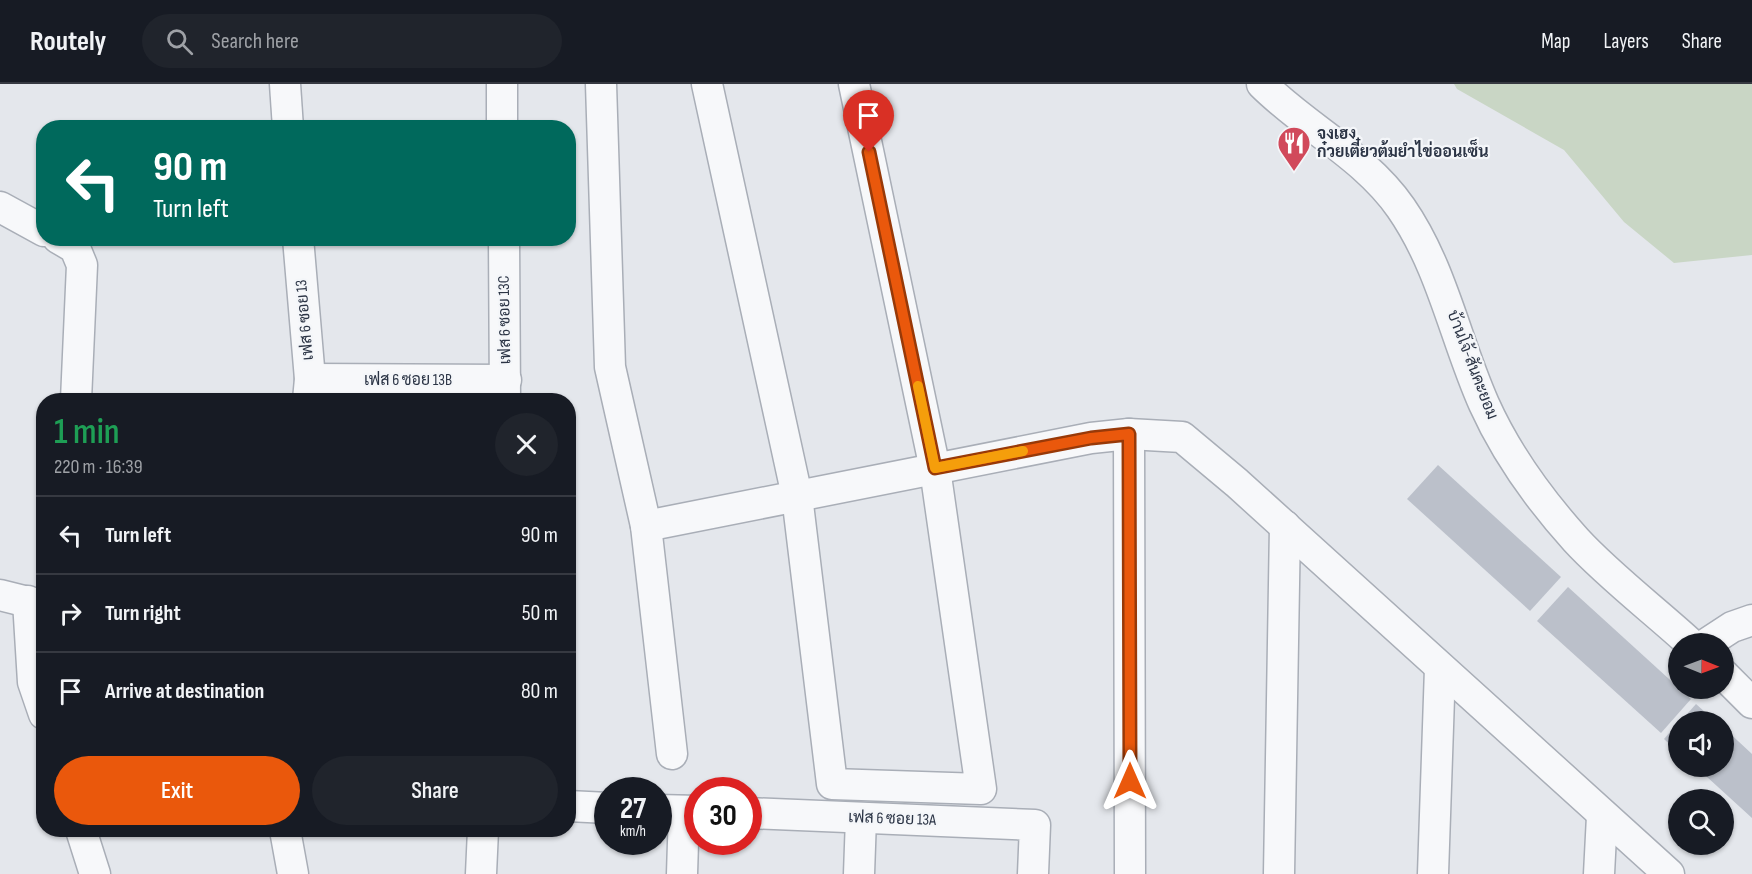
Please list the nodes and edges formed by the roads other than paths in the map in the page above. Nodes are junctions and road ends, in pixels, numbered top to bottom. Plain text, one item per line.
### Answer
1 (285, 84) edge
2 (501, 84) edge
3 (601, 84) edge
4 (707, 84) edge
5 (854, 84) edge
6 (1262, 84) edge
7 (287, 120) edge
8 (502, 120) edge
9 (0, 207) edge
10 (36, 227) edge
11 (72, 246) edge
12 (299, 246) edge
13 (504, 246) edge
14 (309, 390) edge
15 (505, 390) edge
16 (76, 393) edge
17 (1129, 434) junction
18 (935, 468) junction
19 (797, 496) junction
20 (646, 526) junction
21 (1285, 526) junction
22 (24, 600) edge
23 (1752, 621) edge
24 (1679, 633) edge
25 (1723, 633) edge
26 (1440, 668) junction
27 (1734, 685) edge
28 (36, 691) edge
29 (1752, 703) edge
30 (672, 754) dead end
31 (576, 806) edge
32 (594, 807) edge
33 (680, 811) edge
34 (762, 814) edge
35 (1602, 816) junction
36 (861, 818) junction
37 (83, 837) edge
38 (286, 837) edge
39 (483, 837) edge
40 (95, 874) edge
41 (293, 874) edge
42 (482, 874) edge
43 (682, 874) edge
44 (860, 874) edge
45 (1033, 874) edge
46 (1130, 874) edge
47 (1279, 874) edge
48 (1433, 874) edge
49 (1599, 874) edge
50 (1669, 874) edge

1 - 7 street
2 - 8 street
3 - 20 street
4 - 19 street
5 - 18 street
6 - 24 street, บ้านโจ้-สันคะยอม
9 - 10 street
11 - 16 street
12 - 14 street, เฟส 6 ซอย 13
13 - 15 street, เฟส 6 ซอย 13C
14 - 15 street, เฟส 6 ซอย 13B
17 - 18 street
17 - 21 street
17 - 46 street
18 - 19 street
18 - 19 street
19 - 20 street
20 - 30 street
21 - 26 street
21 - 47 street
22 - 28 street
23 - 25 street
26 - 35 street
26 - 48 street
27 - 29 street
31 - 32 street
33 - 43 street
34 - 36 street, เฟส 6 ซอย 13A
35 - 49 street
35 - 50 street
36 - 44 street
36 - 45 street, เฟส 6 ซอย 13A
37 - 40 street
38 - 41 street
39 - 42 street

